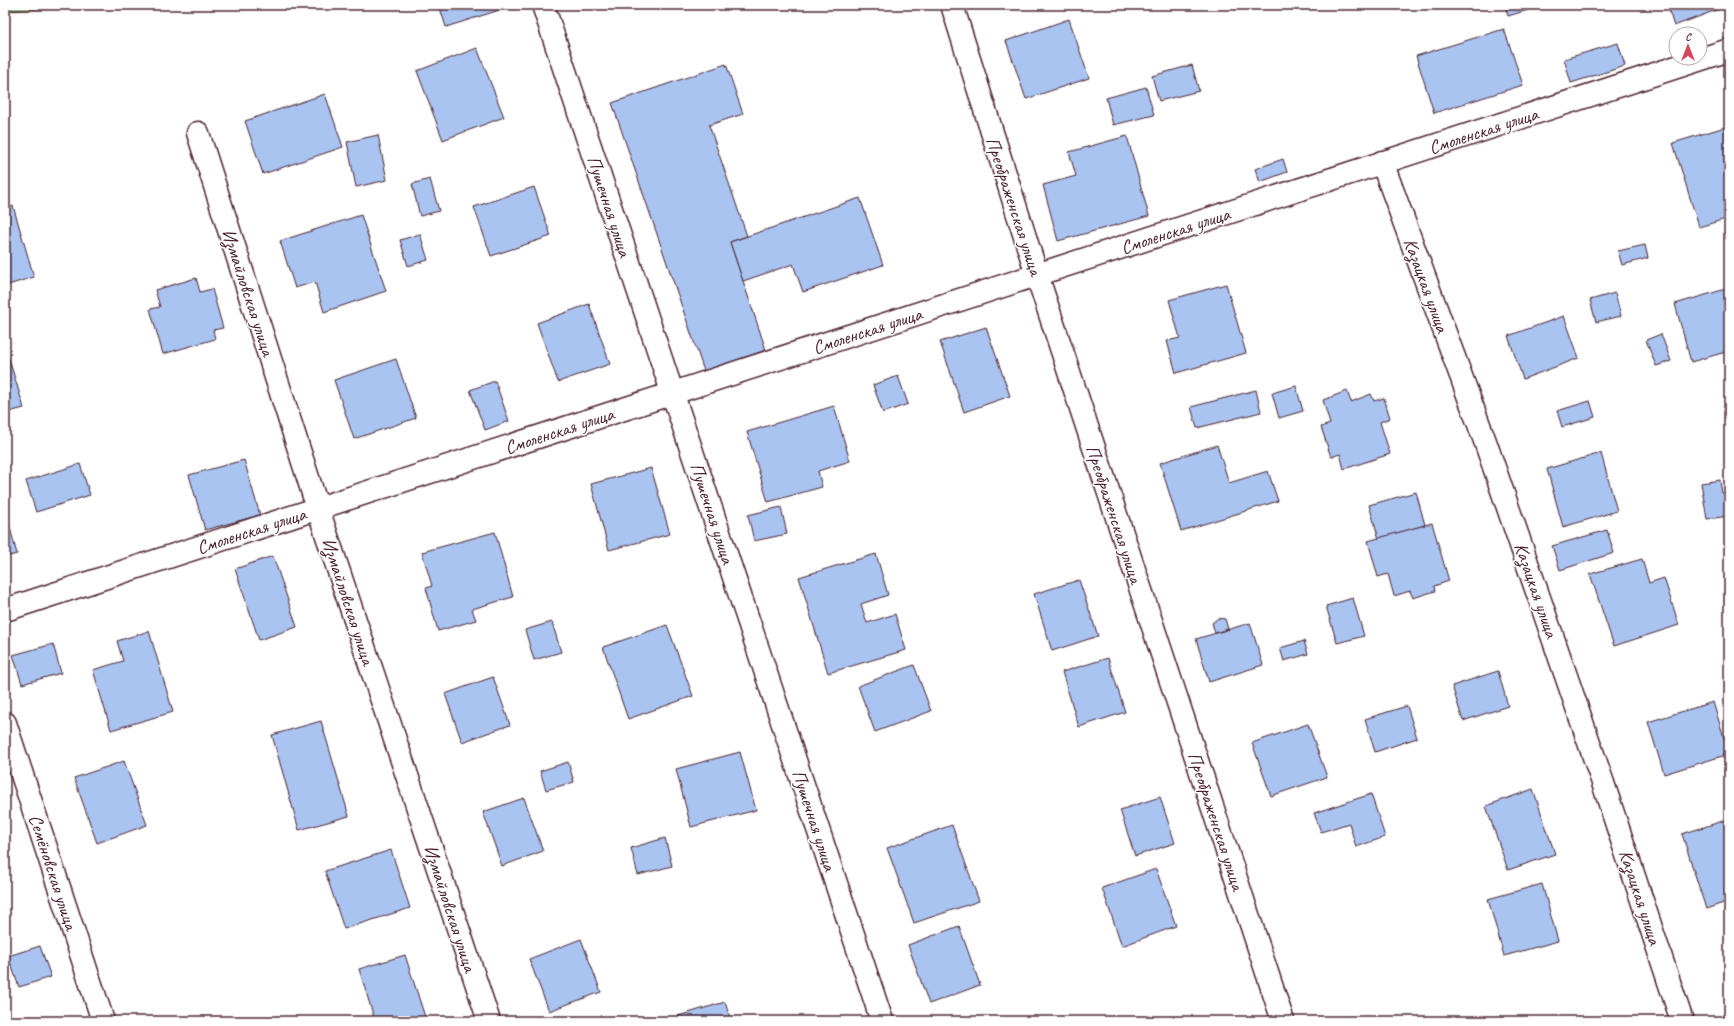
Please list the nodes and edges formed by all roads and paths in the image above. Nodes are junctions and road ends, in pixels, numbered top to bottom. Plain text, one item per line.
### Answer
1 (543, 5) edge
2 (952, 5) edge
3 (1729, 50) edge
4 (198, 133) dead end
5 (1382, 162) junction
6 (1037, 275) junction
7 (673, 393) junction
8 (318, 508) junction
9 (5, 610) edge
10 (5, 723) edge
11 (103, 1021) edge
12 (489, 1021) edge
13 (882, 1021) edge
14 (1282, 1021) edge
15 (1682, 1021) edge

1 - 7 street, Пушечная улица
2 - 6 street, Преображенская улица
3 - 5 street, Смоленская улица
4 - 8 street, Измайловская улица
5 - 6 street, Смоленская улица
5 - 15 street, Казацкая улица
6 - 7 street, Смоленская улица
6 - 14 street, Преображенская улица
7 - 8 street, Смоленская улица
7 - 13 street, Пушечная улица
8 - 9 street, Смоленская улица
8 - 12 street, Измайловская улица
10 - 11 street, Семёновская улица

